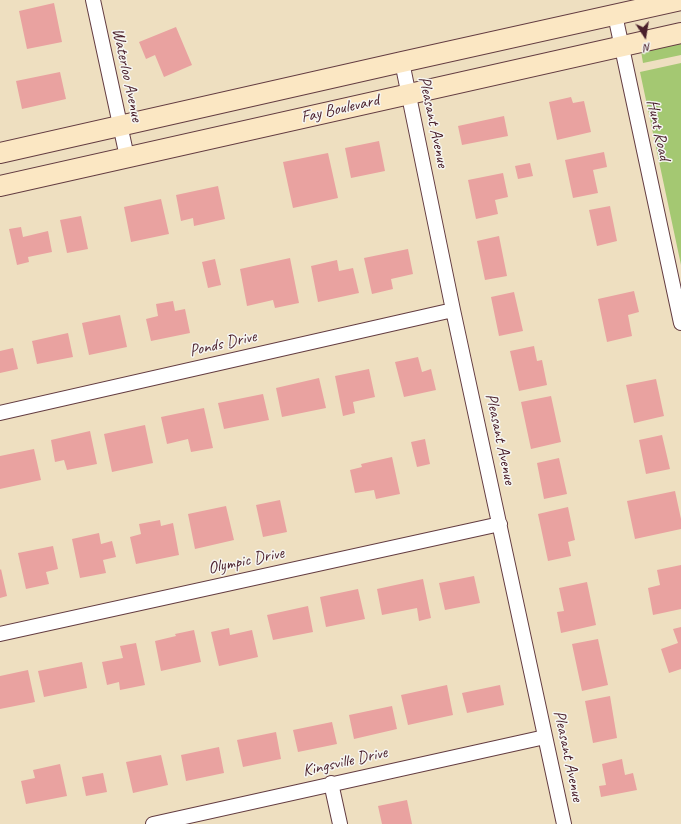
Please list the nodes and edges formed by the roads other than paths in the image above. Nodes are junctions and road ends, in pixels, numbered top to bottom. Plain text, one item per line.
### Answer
1 (93, 0) edge
2 (681, 0) edge
3 (615, 15) junction
4 (681, 33) edge
5 (621, 46) junction
6 (402, 62) junction
7 (409, 93) junction
8 (120, 126) junction
9 (0, 153) edge
10 (127, 157) junction
11 (0, 186) edge
12 (453, 310) junction
13 (681, 323) edge
14 (0, 413) edge
15 (500, 524) junction
16 (0, 634) edge
17 (544, 737) junction
18 (331, 783) junction
19 (153, 824) edge
20 (340, 824) edge
21 (564, 824) edge

1 - 8 street, Waterloo Avenue
2 - 3 main road, Fay Boulevard
3 - 5 street, Hunt Road
3 - 6 main road, Fay Boulevard
4 - 5 main road, Fay Boulevard
5 - 7 main road, Fay Boulevard
5 - 13 street, Hunt Road
6 - 7 street, Pleasant Avenue
6 - 8 main road, Fay Boulevard
7 - 10 main road, Fay Boulevard
7 - 12 street, Pleasant Avenue
8 - 9 main road, Fay Boulevard
8 - 10 street, Waterloo Avenue
10 - 11 main road, Fay Boulevard
12 - 14 street, Ponds Drive
12 - 15 street, Pleasant Avenue
15 - 16 street, Olympic Drive
15 - 17 street, Pleasant Avenue
17 - 18 street, Kingsville Drive
17 - 21 street, Pleasant Avenue
18 - 19 street, Kingsville Drive
18 - 20 street

